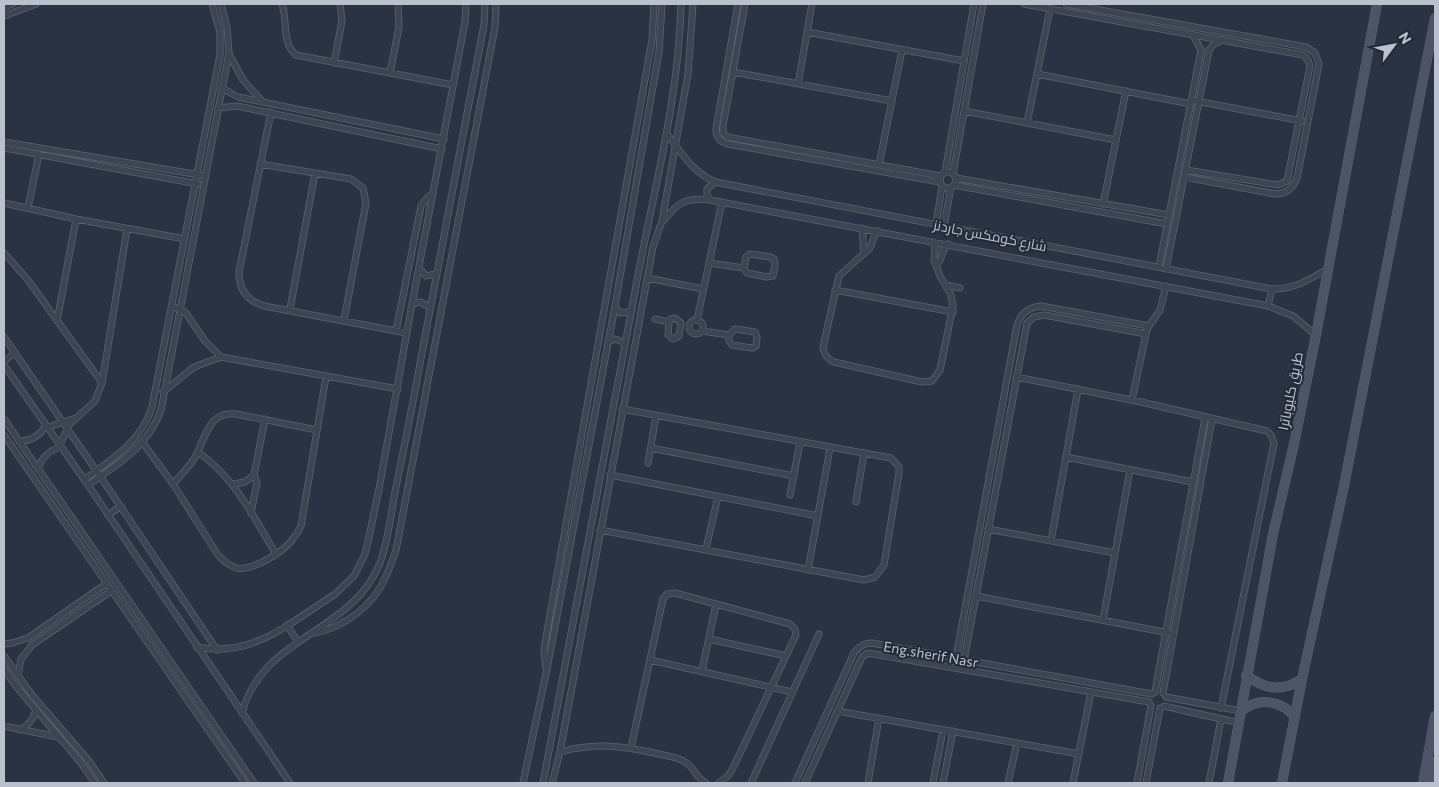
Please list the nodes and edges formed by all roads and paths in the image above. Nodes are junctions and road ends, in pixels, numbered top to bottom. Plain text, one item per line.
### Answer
1 (13, 4) edge
2 (36, 4) edge
3 (212, 4) edge
4 (282, 4) edge
5 (340, 4) edge
6 (398, 4) edge
7 (466, 4) edge
8 (485, 4) edge
9 (496, 4) edge
10 (654, 4) edge
11 (662, 4) edge
12 (681, 4) edge
13 (693, 4) edge
14 (738, 4) edge
15 (745, 4) edge
16 (812, 4) edge
17 (974, 4) edge
18 (983, 4) edge
19 (1024, 4) edge
20 (1066, 4) edge
21 (1377, 4) edge
22 (222, 5) edge
23 (4, 7) edge
24 (1050, 9) junction
25 (4, 16) edge
26 (1435, 18) edge
27 (807, 32) junction
28 (1193, 35) junction
29 (1222, 40) junction
30 (902, 50) junction
31 (229, 53) junction
32 (964, 61) junction
33 (334, 63) junction
34 (676, 72) junction
35 (733, 72) junction
36 (390, 73) junction
37 (688, 74) junction
38 (1037, 74) junction
39 (453, 84) junction
40 (798, 84) junction
41 (222, 88) junction
42 (1126, 91) junction
43 (892, 101) junction
44 (261, 102) junction
45 (1191, 102) junction
46 (1200, 102) junction
47 (218, 108) junction
48 (257, 110) junction
49 (964, 110) junction
50 (271, 112) junction
51 (1300, 121) junction
52 (1308, 122) junction
53 (1027, 123) junction
54 (411, 132) junction
55 (636, 132) junction
56 (646, 134) junction
57 (667, 134) junction
58 (444, 139) junction
59 (1116, 140) junction
60 (4, 142) edge
61 (410, 143) junction
62 (676, 145) junction
63 (4, 148) edge
64 (442, 150) junction
65 (38, 154) junction
66 (260, 164) junction
67 (879, 165) junction
68 (1186, 170) junction
69 (315, 174) junction
70 (197, 175) junction
71 (204, 176) junction
72 (954, 176) junction
73 (1184, 177) junction
74 (942, 179) junction
75 (715, 182) junction
76 (196, 183) junction
77 (202, 185) junction
78 (952, 186) junction
79 (432, 194) junction
80 (710, 200) junction
81 (722, 202) junction
82 (4, 203) edge
83 (1103, 204) junction
84 (28, 208) junction
85 (1169, 215) junction
86 (447, 216) junction
87 (458, 218) junction
88 (76, 219) junction
89 (662, 221) junction
90 (1167, 224) junction
91 (936, 225) junction
92 (944, 226) junction
93 (127, 228) junction
94 (862, 228) junction
95 (878, 231) junction
96 (185, 239) junction
97 (934, 242) junction
98 (948, 244) junction
99 (644, 246) junction
100 (653, 247) junction
101 (4, 252) edge
102 (864, 252) junction
103 (709, 263) junction
104 (937, 265) junction
105 (1159, 267) junction
106 (419, 268) junction
107 (744, 268) junction
108 (1166, 269) junction
109 (1328, 269) junction
110 (436, 274) junction
111 (647, 278) junction
112 (946, 285) junction
113 (1166, 286) junction
114 (960, 288) dead end
115 (703, 289) junction
116 (1272, 289) junction
117 (835, 290) junction
118 (412, 304) junction
119 (615, 306) junction
120 (1268, 306) junction
121 (172, 307) junction
122 (430, 307) junction
123 (181, 309) junction
124 (290, 309) junction
125 (632, 309) junction
126 (953, 312) junction
127 (655, 319) dead end
128 (344, 320) junction
129 (697, 320) junction
130 (57, 321) junction
131 (669, 322) junction
132 (1149, 326) junction
133 (680, 328) junction
134 (689, 330) junction
135 (396, 331) junction
136 (702, 331) junction
137 (407, 333) junction
138 (1146, 334) junction
139 (1316, 335) junction
140 (729, 336) junction
141 (4, 337) edge
142 (608, 342) junction
143 (625, 346) junction
144 (15, 353) junction
145 (221, 357) junction
146 (4, 361) edge
147 (4, 365) edge
148 (326, 376) junction
149 (1016, 377) junction
150 (102, 383) junction
151 (398, 389) junction
152 (1078, 389) junction
153 (156, 392) junction
154 (164, 392) junction
155 (1132, 400) junction
156 (622, 409) junction
157 (656, 416) junction
158 (78, 417) junction
159 (1205, 418) junction
160 (4, 419) edge
161 (1212, 419) junction
162 (265, 420) junction
163 (62, 422) junction
164 (409, 424) junction
165 (47, 426) junction
166 (420, 427) junction
167 (67, 429) junction
168 (317, 430) junction
169 (4, 435) edge
170 (19, 441) junction
171 (800, 442) junction
172 (143, 443) junction
173 (60, 446) junction
174 (651, 448) junction
175 (830, 448) junction
176 (198, 452) junction
177 (864, 454) junction
178 (1066, 458) junction
179 (648, 463) dead end
180 (38, 469) junction
181 (1130, 470) junction
182 (99, 473) junction
183 (1194, 474) junction
184 (254, 475) junction
185 (610, 475) junction
186 (794, 476) junction
187 (1202, 476) junction
188 (86, 482) junction
189 (1193, 482) junction
190 (173, 484) junction
191 (233, 484) junction
192 (790, 495) dead end
193 (718, 496) junction
194 (856, 502) dead end
195 (121, 506) junction
196 (251, 513) junction
197 (108, 515) junction
198 (818, 516) junction
199 (988, 529) junction
200 (600, 530) junction
201 (1051, 541) junction
202 (706, 549) junction
203 (1115, 553) junction
204 (276, 554) junction
205 (808, 570) junction
206 (106, 584) junction
207 (111, 591) junction
208 (976, 596) junction
209 (716, 604) junction
210 (1103, 620) junction
211 (287, 625) junction
212 (1166, 632) junction
213 (310, 634) junction
214 (819, 634) dead end
215 (1174, 634) junction
216 (28, 638) junction
217 (709, 639) junction
218 (298, 642) junction
219 (4, 644) edge
220 (32, 645) junction
221 (197, 646) junction
222 (217, 650) junction
223 (4, 656) edge
224 (786, 656) junction
225 (956, 658) junction
226 (650, 660) junction
227 (964, 660) junction
228 (4, 669) edge
229 (547, 669) junction
230 (702, 671) junction
231 (1030, 672) junction
232 (1246, 675) junction
233 (18, 676) junction
234 (1302, 678) junction
235 (1029, 681) junction
236 (771, 687) junction
237 (792, 692) junction
238 (1092, 692) junction
239 (1153, 693) junction
240 (1164, 695) junction
241 (1150, 704) junction
242 (1203, 705) junction
243 (1162, 707) junction
244 (1222, 708) junction
245 (36, 710) junction
246 (837, 711) junction
247 (1241, 711) junction
248 (242, 713) junction
249 (1202, 714) junction
250 (1435, 716) edge
251 (879, 718) junction
252 (1295, 718) junction
253 (1221, 719) junction
254 (1239, 723) junction
255 (4, 726) edge
256 (20, 730) junction
257 (943, 730) junction
258 (953, 732) junction
259 (58, 737) junction
260 (1017, 743) junction
261 (631, 748) junction
262 (560, 752) junction
263 (1079, 754) junction
264 (807, 758) junction
265 (815, 761) junction
266 (1435, 762) edge
267 (238, 767) junction
268 (96, 783) edge
269 (104, 783) edge
270 (245, 783) edge
271 (254, 783) edge
272 (290, 783) edge
273 (523, 783) edge
274 (543, 783) edge
275 (552, 783) edge
276 (706, 783) edge
277 (719, 783) edge
278 (751, 783) edge
279 (795, 783) edge
280 (805, 783) edge
281 (868, 783) edge
282 (933, 783) edge
283 (942, 783) edge
284 (1008, 783) edge
285 (1073, 783) edge
286 (1138, 783) edge
287 (1146, 783) edge
288 (1209, 783) edge
289 (1228, 783) edge
290 (1282, 783) edge
291 (1422, 783) edge
292 (1431, 783) edge

1 - 23 street
2 - 25 street
3 - 70 street
4 - 33 street
5 - 33 street
6 - 36 street
7 - 39 street
8 - 86 street
9 - 87 street
10 - 55 street
11 - 56 street
12 - 34 street
13 - 37 street
14 - 74 street
15 - 35 street
16 - 27 street
17 - 32 street
18 - 49 street
19 - 24 street
20 - 52 street
21 - 109 main road, طريق كليوباترا
22 - 31 street
24 - 28 street
24 - 38 street
26 - 234 main road
27 - 30 street
27 - 40 street
28 - 29 street
28 - 45 street
29 - 46 street
29 - 51 street
30 - 32 street
30 - 43 street
31 - 41 street
31 - 44 street
32 - 74 street
33 - 36 street
34 - 37 street
34 - 57 street
35 - 40 street
35 - 67 street
36 - 39 street
37 - 62 street
38 - 42 street
38 - 53 street
39 - 58 street
40 - 43 street
41 - 44 street
41 - 47 street
42 - 45 street
42 - 59 street
43 - 67 street
44 - 48 street
44 - 54 street
45 - 46 street
45 - 85 street
46 - 51 street
46 - 68 street
47 - 48 street
47 - 71 street
48 - 50 street
49 - 53 street
49 - 72 street
50 - 61 street
50 - 66 street
51 - 52 street
51 - 68 street
52 - 73 street
53 - 59 street
54 - 58 street
54 - 61 street
55 - 56 street
55 - 229 street
56 - 119 street
57 - 62 street, شارع كومكس جاردنز
57 - 99 street
58 - 64 street
59 - 83 street
60 - 70 street
61 - 64 street
62 - 75 street, شارع كومكس جاردنز
62 - 89 street
63 - 65 street
64 - 79 street
65 - 76 street
65 - 84 street
66 - 69 street
66 - 124 street
67 - 74 street
68 - 73 street
69 - 124 street
69 - 128 street
70 - 71 street
70 - 76 street
71 - 77 street
72 - 74 street
72 - 78 street
72 - 83 street
73 - 108 street
74 - 78 street
74 - 91 street
75 - 80 street
75 - 91 street, شارع كومكس جاردنز
76 - 77 street
76 - 96 street
77 - 123 street
78 - 90 street
78 - 92 street
79 - 106 street
79 - 135 street
80 - 81 street, شارع كومكس جاردنز
80 - 89 street, شارع كومكس جاردنز
81 - 94 street, شارع كومكس جاردنز
81 - 103 street
82 - 84 street
83 - 85 street
84 - 88 street
85 - 90 street
86 - 87 street
86 - 110 street
87 - 166 street
88 - 93 street
88 - 130 street
89 - 100 street
90 - 105 street
91 - 92 street, شارع كومكس جاردنز
92 - 105 street, شارع كومكس جاردنز
93 - 96 street
93 - 150 street
94 - 95 street, شارع كومكس جاردنز
94 - 102 street
95 - 97 street, شارع كومكس جاردنز
95 - 102 street
96 - 121 street
97 - 98 street, شارع كومكس جاردنز
97 - 104 street
98 - 104 street
98 - 113 street, شارع كومكس جاردنز
99 - 100 street
99 - 125 street
100 - 111 street
101 - 130 street
102 - 117 street
103 - 107 street
103 - 115 street
104 - 112 street
105 - 108 street, شارع كومكس جاردنز
106 - 110 street
106 - 118 street
107 - 107 street
108 - 116 street, شارع كومكس جاردنز
109 - 116 street, شارع كومكس جاردنز
109 - 139 main road, طريق كليوباترا
110 - 122 street
111 - 115 street
111 - 156 street
112 - 114 street
112 - 126 street
113 - 120 street, شارع كومكس جاردنز
113 - 132 street
115 - 129 street
116 - 120 street
117 - 126 street
117 - 126 street
118 - 122 street
118 - 137 street
119 - 125 street
119 - 142 street
120 - 139 street, شارع كومكس جاردنز
121 - 123 street
121 - 153 street
122 - 164 street
123 - 145 street
123 - 154 street
124 - 128 street
125 - 143 street
127 - 131 street
128 - 135 street
129 - 134 street
129 - 136 street
130 - 150 street
131 - 133 street
131 - 133 street
132 - 138 street
132 - 225 street
133 - 134 street
134 - 136 street
135 - 137 street
136 - 140 street
137 - 151 street
138 - 149 street
138 - 155 street
139 - 232 main road, طريق كليوباترا
140 - 140 street
141 - 144 street
142 - 143 street
142 - 229 street
143 - 274 street
144 - 146 street
144 - 163 street
145 - 148 street
145 - 154 street
147 - 165 street
148 - 151 street
148 - 168 street
149 - 152 street
149 - 199 street
150 - 158 street
151 - 211 street
152 - 155 street
152 - 178 street
153 - 154 street
153 - 182 street
154 - 172 street
155 - 159 street
156 - 157 street
156 - 185 street
157 - 171 street
157 - 174 street
158 - 163 street
158 - 167 street
159 - 161 street
159 - 183 street
160 - 170 street
161 - 187 street
161 - 244 street
162 - 168 street
162 - 176 street
162 - 184 street
163 - 165 street
163 - 167 street
164 - 166 street
164 - 213 street
165 - 170 street
165 - 173 street
166 - 213 street
167 - 173 street
167 - 182 street
168 - 204 street
169 - 206 street
170 - 180 street
171 - 175 street
171 - 186 street
172 - 182 street
172 - 190 street
173 - 180 street
173 - 188 street
174 - 179 street
174 - 186 street
175 - 177 street
175 - 198 street
176 - 190 street
176 - 191 street
177 - 194 street
177 - 205 street
178 - 181 street
178 - 201 street
180 - 267 street
181 - 189 street
181 - 203 street
182 - 188 street
182 - 195 street
183 - 187 street
183 - 189 street
184 - 191 street
184 - 196 street
185 - 193 street
185 - 200 street
186 - 192 street
187 - 215 street
188 - 197 street
189 - 212 street
190 - 204 street
191 - 196 street
193 - 198 street
193 - 202 street
195 - 197 street
195 - 222 street
196 - 204 street
197 - 221 street
198 - 205 street
199 - 201 street
199 - 208 street
200 - 202 street
200 - 262 street
201 - 203 street
202 - 205 street
203 - 210 street
206 - 207 street
206 - 216 street
207 - 220 street
207 - 267 street
208 - 210 street
208 - 227 street
209 - 217 street
209 - 224 street
209 - 226 street
210 - 212 street
211 - 218 street
211 - 222 street
212 - 215 street
212 - 239 street
213 - 218 street
214 - 237 street
215 - 240 street
216 - 219 street
216 - 220 street
217 - 224 street
217 - 230 street
218 - 248 street
220 - 233 street
221 - 222 street
221 - 248 street
223 - 233 street
224 - 236 street
225 - 227 street, Eng.sherif Nasr
225 - 264 street, Eng.sherif Nasr
226 - 230 street
226 - 261 street
227 - 231 street, Eng.sherif Nasr
228 - 245 street
229 - 273 street
230 - 236 street
231 - 235 street
231 - 239 street, Eng.sherif Nasr
232 - 234 main road
232 - 247 main road, طريق كليوباترا
233 - 269 street
234 - 252 main road
235 - 238 street
235 - 246 street
236 - 237 street
236 - 277 street
237 - 278 street
238 - 241 street
238 - 263 street
239 - 240 street
239 - 241 street
240 - 242 street
240 - 243 street
241 - 243 street
241 - 286 street
242 - 244 street
242 - 249 street
243 - 249 street
243 - 287 street
244 - 247 street
245 - 256 street
245 - 259 street
246 - 251 street
246 - 265 street
247 - 252 main road
247 - 254 main road, طريق كليوباترا
248 - 272 street
249 - 253 street
250 - 291 main road
251 - 257 street
251 - 281 street
252 - 290 main road
253 - 254 street
253 - 288 street
254 - 289 main road, طريق كليوباترا
255 - 256 street
256 - 259 street
257 - 258 street
257 - 282 street
258 - 260 street
258 - 283 street
259 - 268 street
260 - 263 street
260 - 284 street
261 - 262 street
261 - 276 street
262 - 275 street
263 - 285 street
264 - 265 street
264 - 279 street, Eng.sherif Nasr
265 - 280 street
266 - 292 main road
267 - 270 street
267 - 271 street

